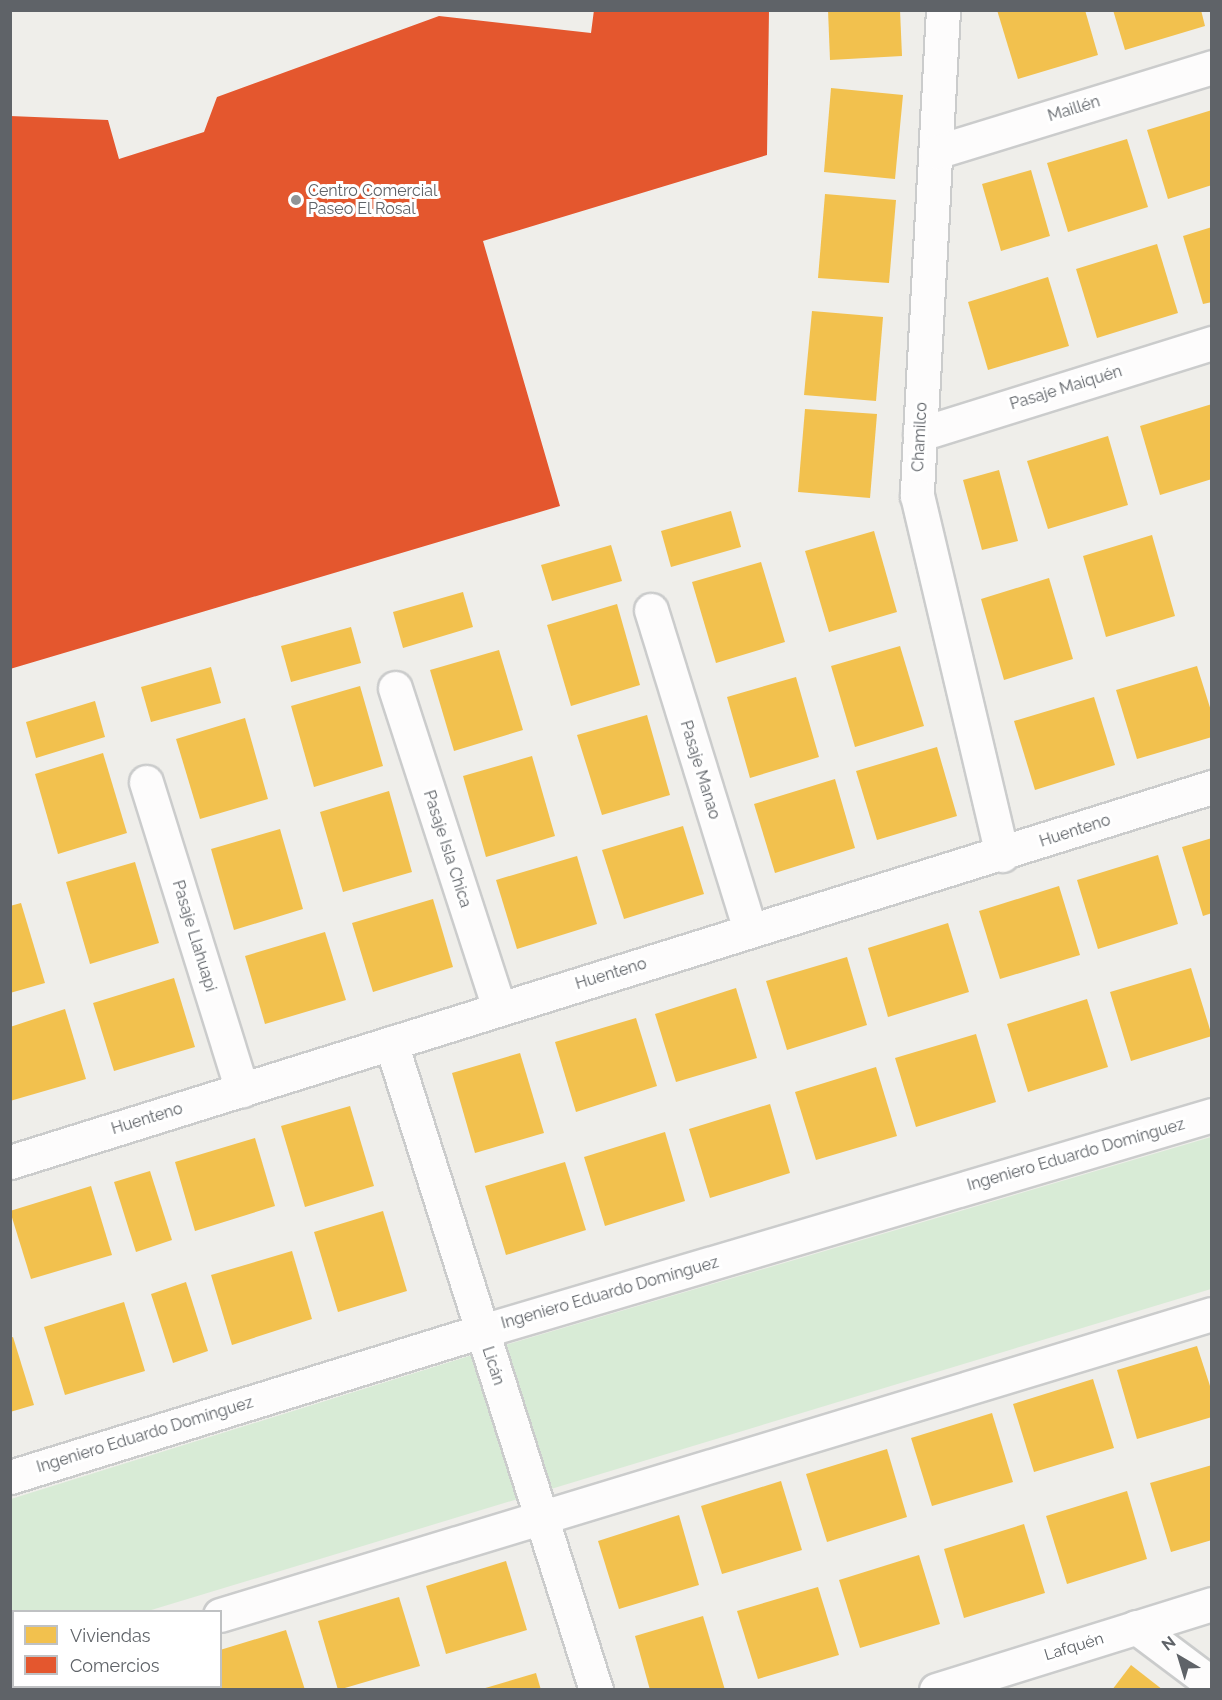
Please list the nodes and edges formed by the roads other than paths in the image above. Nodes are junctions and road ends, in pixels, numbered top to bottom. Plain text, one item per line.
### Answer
1 (943, 10) edge
2 (1212, 67) edge
3 (936, 152) junction
4 (1212, 343) edge
5 (920, 434) junction
6 (651, 610) dead end
7 (396, 688) dead end
8 (146, 782) dead end
9 (1212, 787) edge
10 (1002, 855) junction
11 (750, 930) junction
12 (499, 1009) junction
13 (391, 1043) junction
14 (242, 1090) junction
15 (1212, 1115) edge
16 (10, 1161) edge
17 (1212, 1314) edge
18 (482, 1330) junction
19 (10, 1477) edge
20 (541, 1518) junction
21 (1212, 1604) edge
22 (222, 1614) edge
23 (1136, 1627) junction
24 (1212, 1684) edge
25 (596, 1689) edge
26 (936, 1689) edge

1 - 3 street, Chamilco
2 - 3 street, Maillén
3 - 5 street, Chamilco
4 - 5 street, Pasaje Maiquén
5 - 10 street, Chamilco
6 - 11 street, Pasaje Manao
7 - 12 street, Pasaje Isla Chica
8 - 14 street, Pasaje Llahuapi
9 - 10 street, Huenteno
10 - 11 street, Huenteno
11 - 12 street, Huenteno
12 - 13 street, Huenteno
13 - 14 street, Huenteno
13 - 18 street, Licán
14 - 16 street, Huenteno
15 - 18 street, Ingeniero Eduardo Domínguez
17 - 20 street
18 - 19 street, Ingeniero Eduardo Domínguez
18 - 20 street, Licán
20 - 22 street
20 - 25 street, Licán
21 - 23 street, Lafquén
23 - 24 street
23 - 26 street, Lafquén

